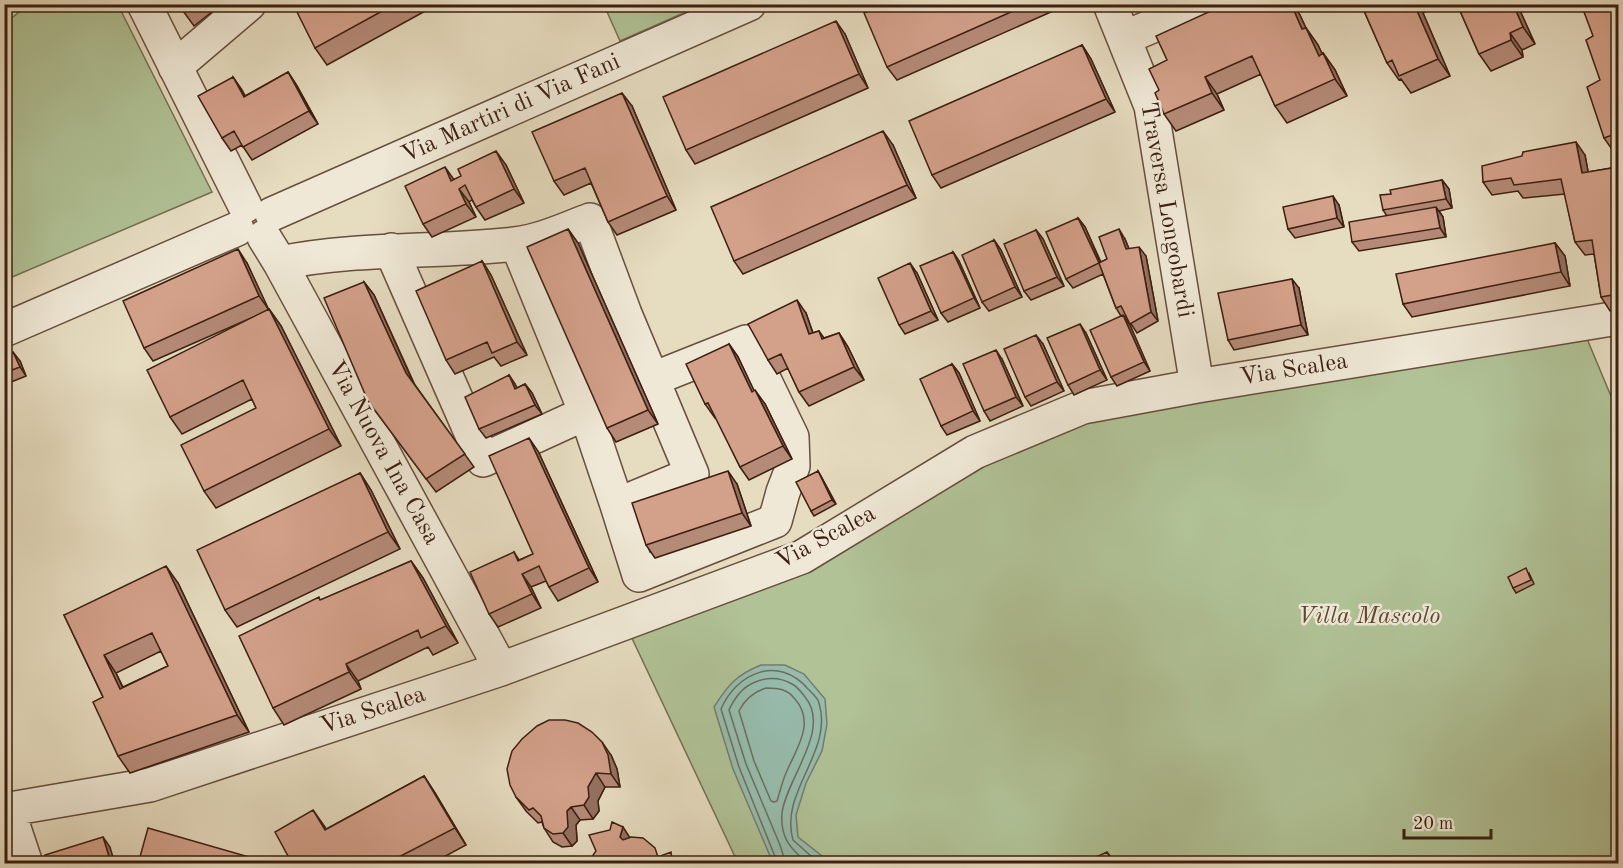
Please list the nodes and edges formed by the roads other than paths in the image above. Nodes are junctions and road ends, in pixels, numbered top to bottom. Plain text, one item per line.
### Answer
1 (144, 4) edge
2 (249, 4) edge
3 (749, 4) edge
4 (1110, 4) edge
5 (1204, 4) edge
6 (1124, 38) junction
7 (175, 67) junction
8 (259, 230) junction
9 (517, 244) junction
10 (391, 250) junction
11 (1618, 318) edge
12 (4, 330) edge
13 (653, 379) junction
14 (1197, 386) junction
15 (586, 413) junction
16 (617, 505) junction
17 (501, 669) junction
18 (6, 810) edge
19 (26, 864) edge

1 - 7 street, Via Nuova Ina Casa
2 - 7 street
3 - 8 street, Via Martiri di Via Fani
4 - 6 street, Traversa Longobardi
5 - 6 street
6 - 14 street, Traversa Longobardi
7 - 8 street, Via Nuova Ina Casa
8 - 10 street
8 - 12 street, Via Martiri di Via Fani
8 - 17 street, Via Nuova Ina Casa
9 - 10 street
9 - 13 street
9 - 15 street
10 - 15 street
11 - 14 street, Via Scalea
13 - 16 street
13 - 16 street
14 - 17 street, Via Scalea
15 - 16 street
17 - 18 street, Via Scalea
18 - 19 street

